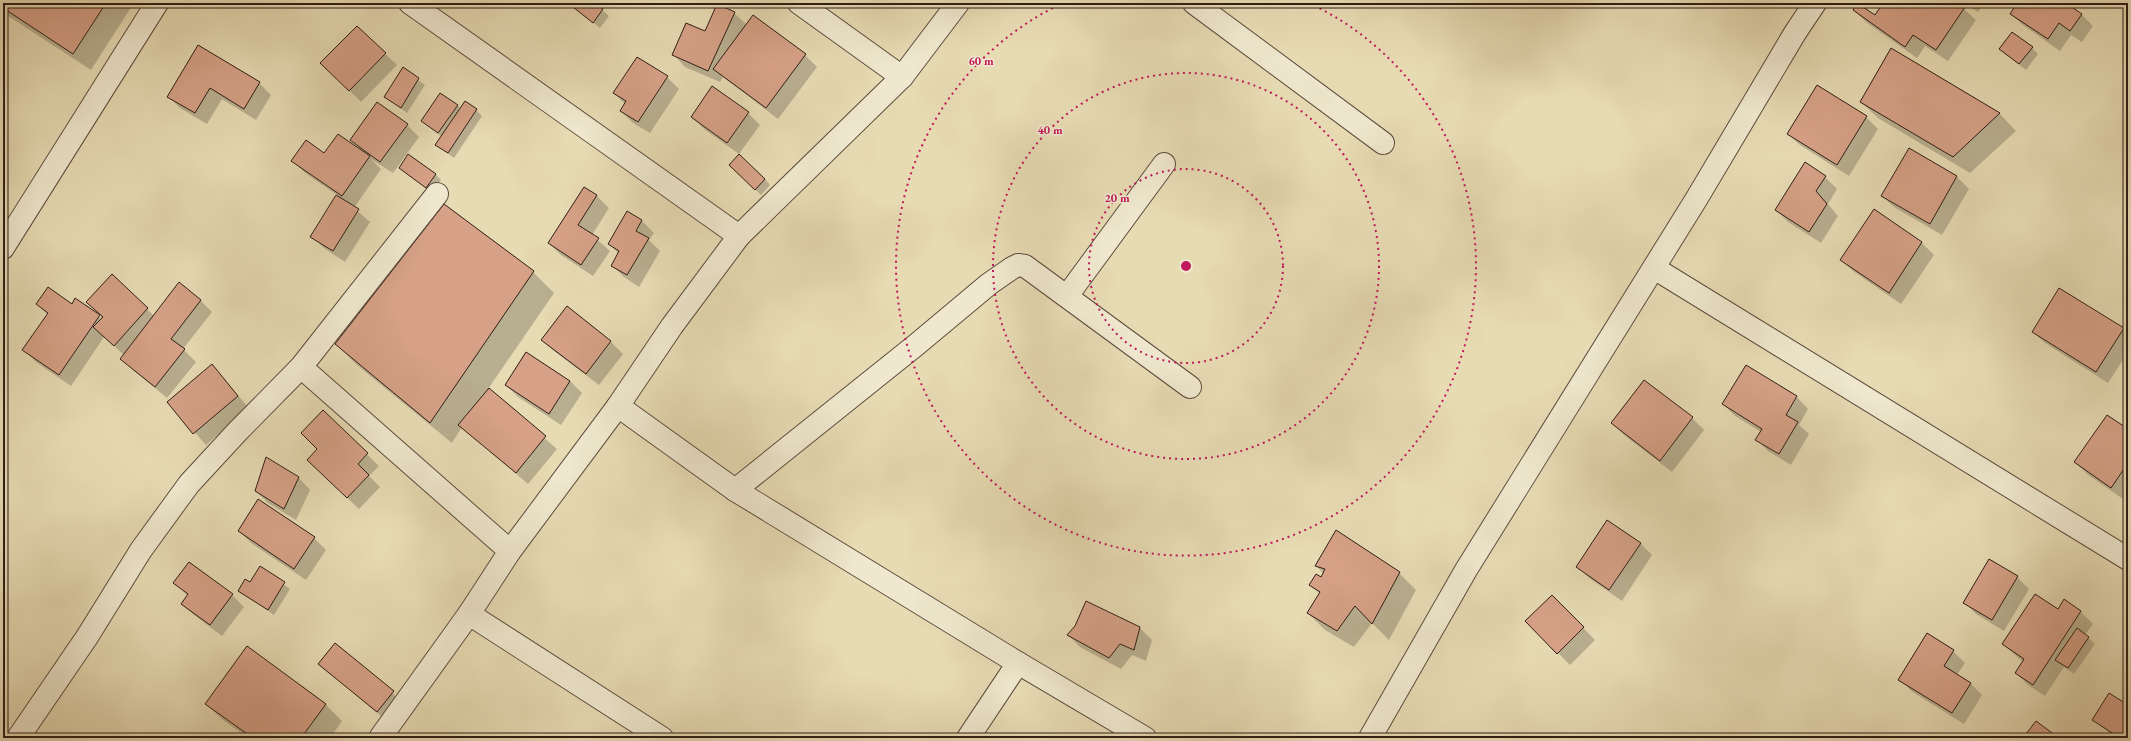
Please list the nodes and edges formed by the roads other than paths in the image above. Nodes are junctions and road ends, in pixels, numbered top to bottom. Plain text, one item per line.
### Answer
1 (157, 3) edge
2 (410, 3) edge
3 (798, 3) edge
4 (958, 3) edge
5 (1194, 3) edge
6 (1815, 3) edge
7 (902, 77) junction
8 (1383, 142) dead end
9 (1164, 164) dead end
10 (437, 194) dead end
11 (739, 236) junction
12 (3, 248) edge
13 (1654, 268) junction
14 (1067, 296) junction
15 (301, 367) junction
16 (1190, 387) dead end
17 (618, 406) junction
18 (735, 490) junction
19 (510, 551) junction
20 (2128, 559) edge
21 (469, 614) junction
22 (1018, 663) junction
23 (18, 738) edge
24 (380, 738) edge
25 (662, 738) edge
26 (968, 738) edge
27 (1145, 738) edge
28 (1370, 738) edge

1 - 12 street
2 - 11 street
3 - 7 street
4 - 7 street
5 - 8 street
6 - 13 street
7 - 11 street
9 - 14 street
10 - 15 street
11 - 17 street
13 - 20 street
13 - 28 street
14 - 16 street
14 - 18 street
15 - 19 street
15 - 23 street
17 - 18 street
17 - 19 street
18 - 22 street
19 - 21 street
21 - 24 street
21 - 25 street
22 - 26 street
22 - 27 street

